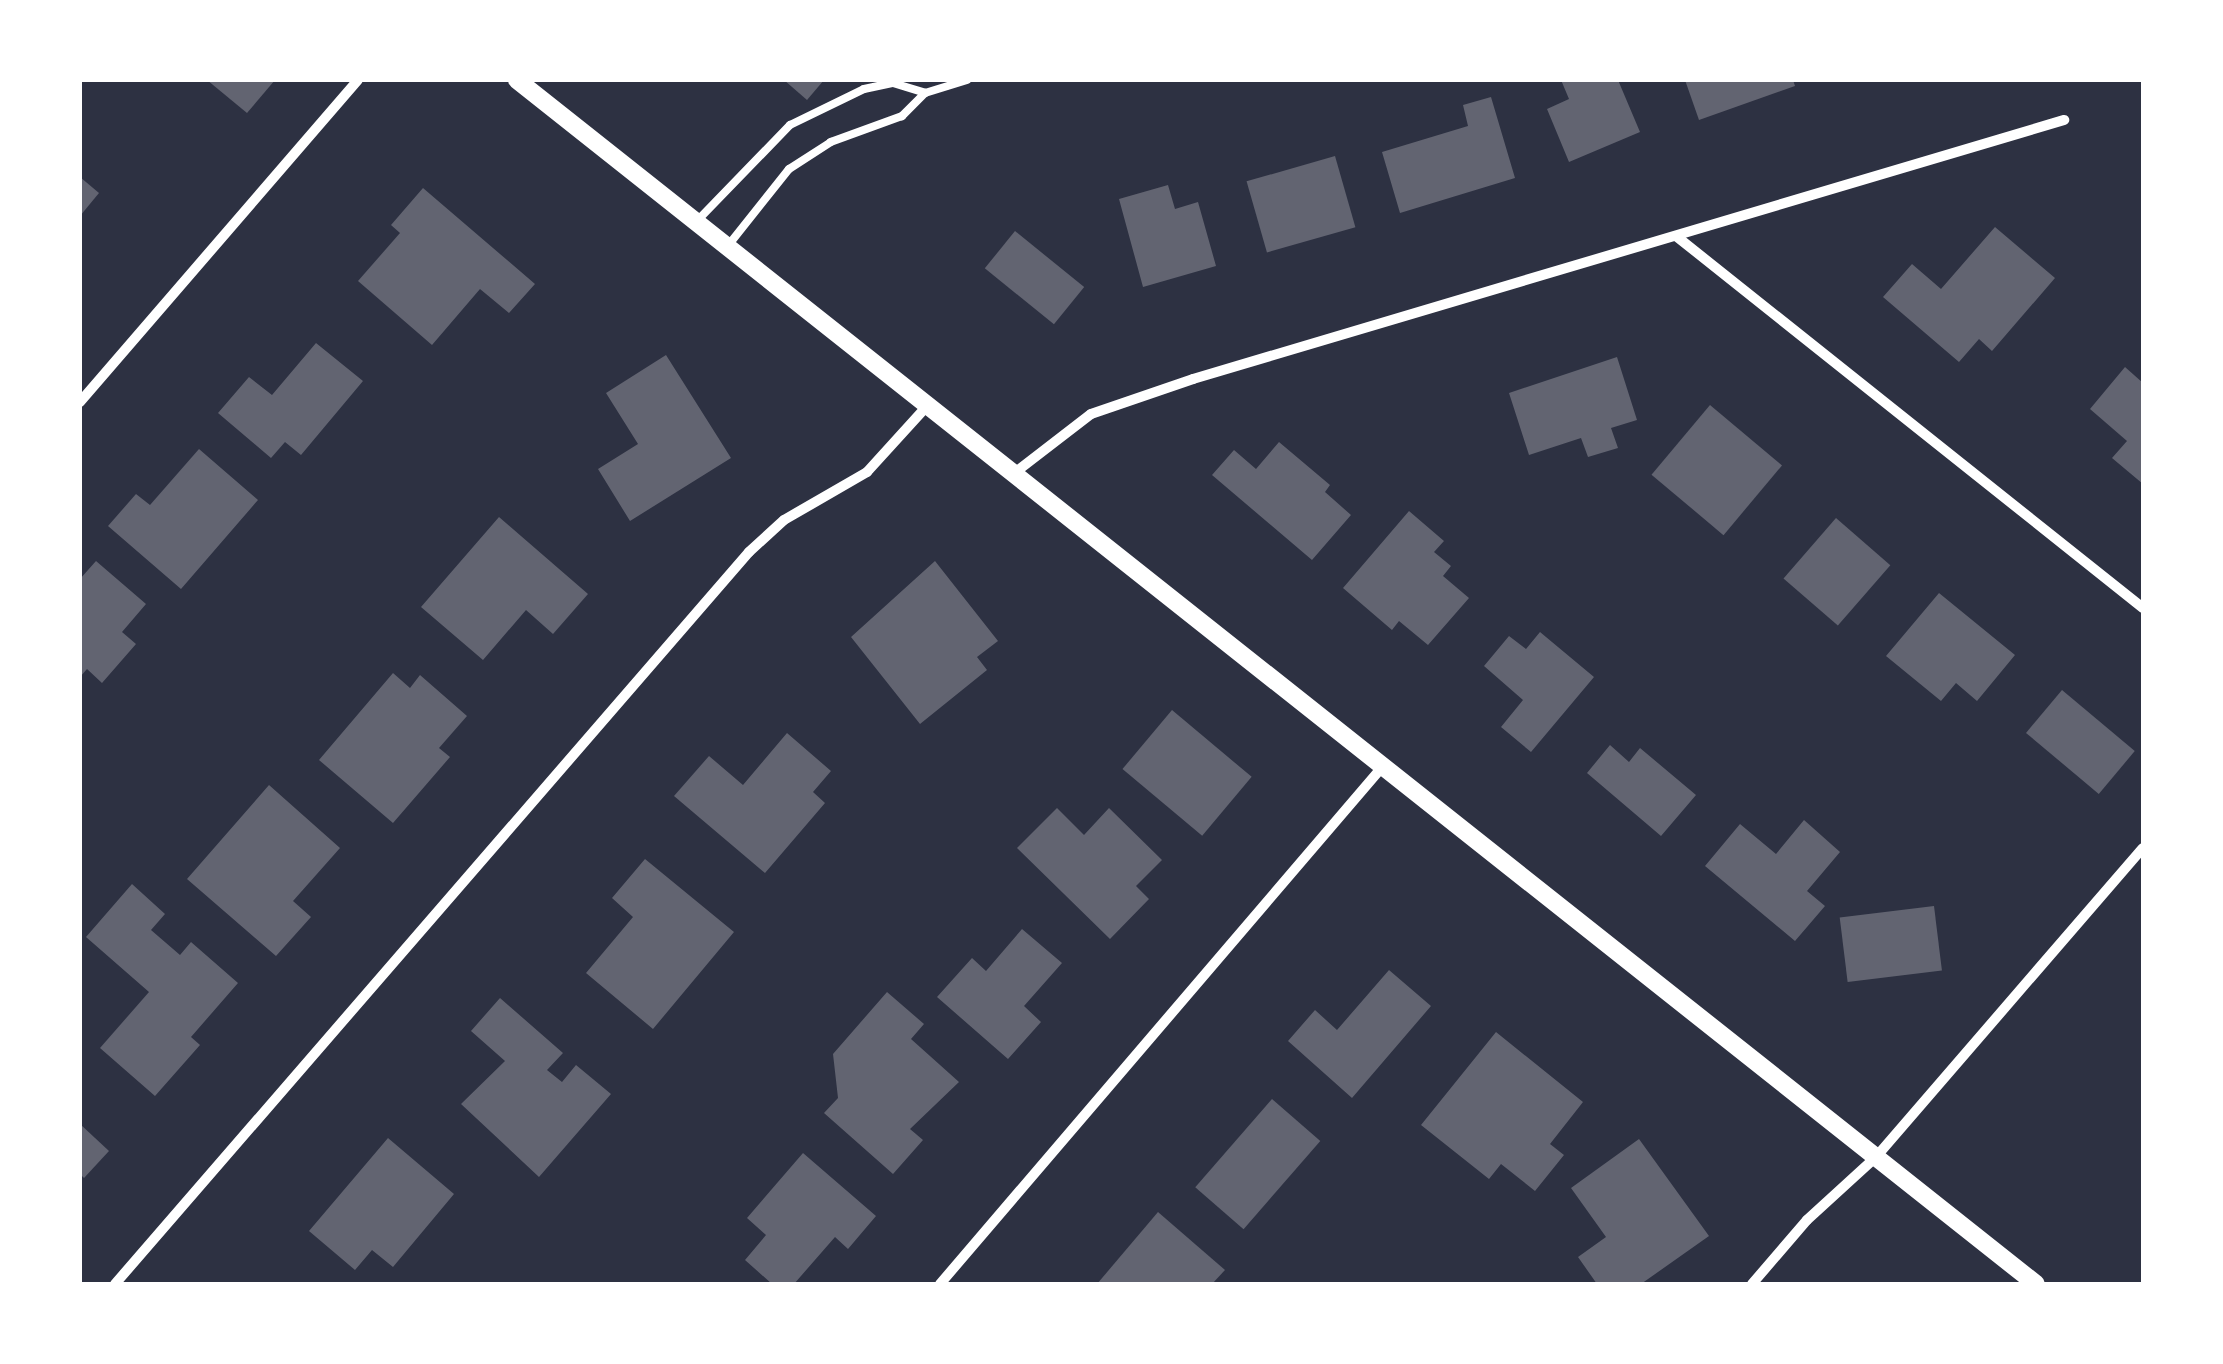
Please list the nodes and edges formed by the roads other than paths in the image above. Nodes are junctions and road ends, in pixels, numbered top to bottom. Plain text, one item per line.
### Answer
1 (358, 80) edge
2 (517, 80) edge
3 (966, 80) edge
4 (925, 93) junction
5 (2064, 120) dead end
6 (696, 222) junction
7 (1676, 236) junction
8 (726, 247) junction
9 (80, 402) edge
10 (927, 406) junction
11 (1013, 474) junction
12 (2143, 608) edge
13 (1384, 766) junction
14 (2143, 848) edge
15 (1876, 1157) junction
16 (116, 1284) edge
17 (940, 1284) edge
18 (1752, 1284) edge
19 (2036, 1284) edge

1 - 9 street
2 - 6 street
3 - 4 lane
4 - 6 lane
4 - 8 lane
5 - 7 street
6 - 8 street
7 - 11 street
7 - 12 street
8 - 10 street
10 - 11 street
10 - 16 street
11 - 13 street
13 - 15 street
13 - 17 street
14 - 15 street
15 - 18 street
15 - 19 street

